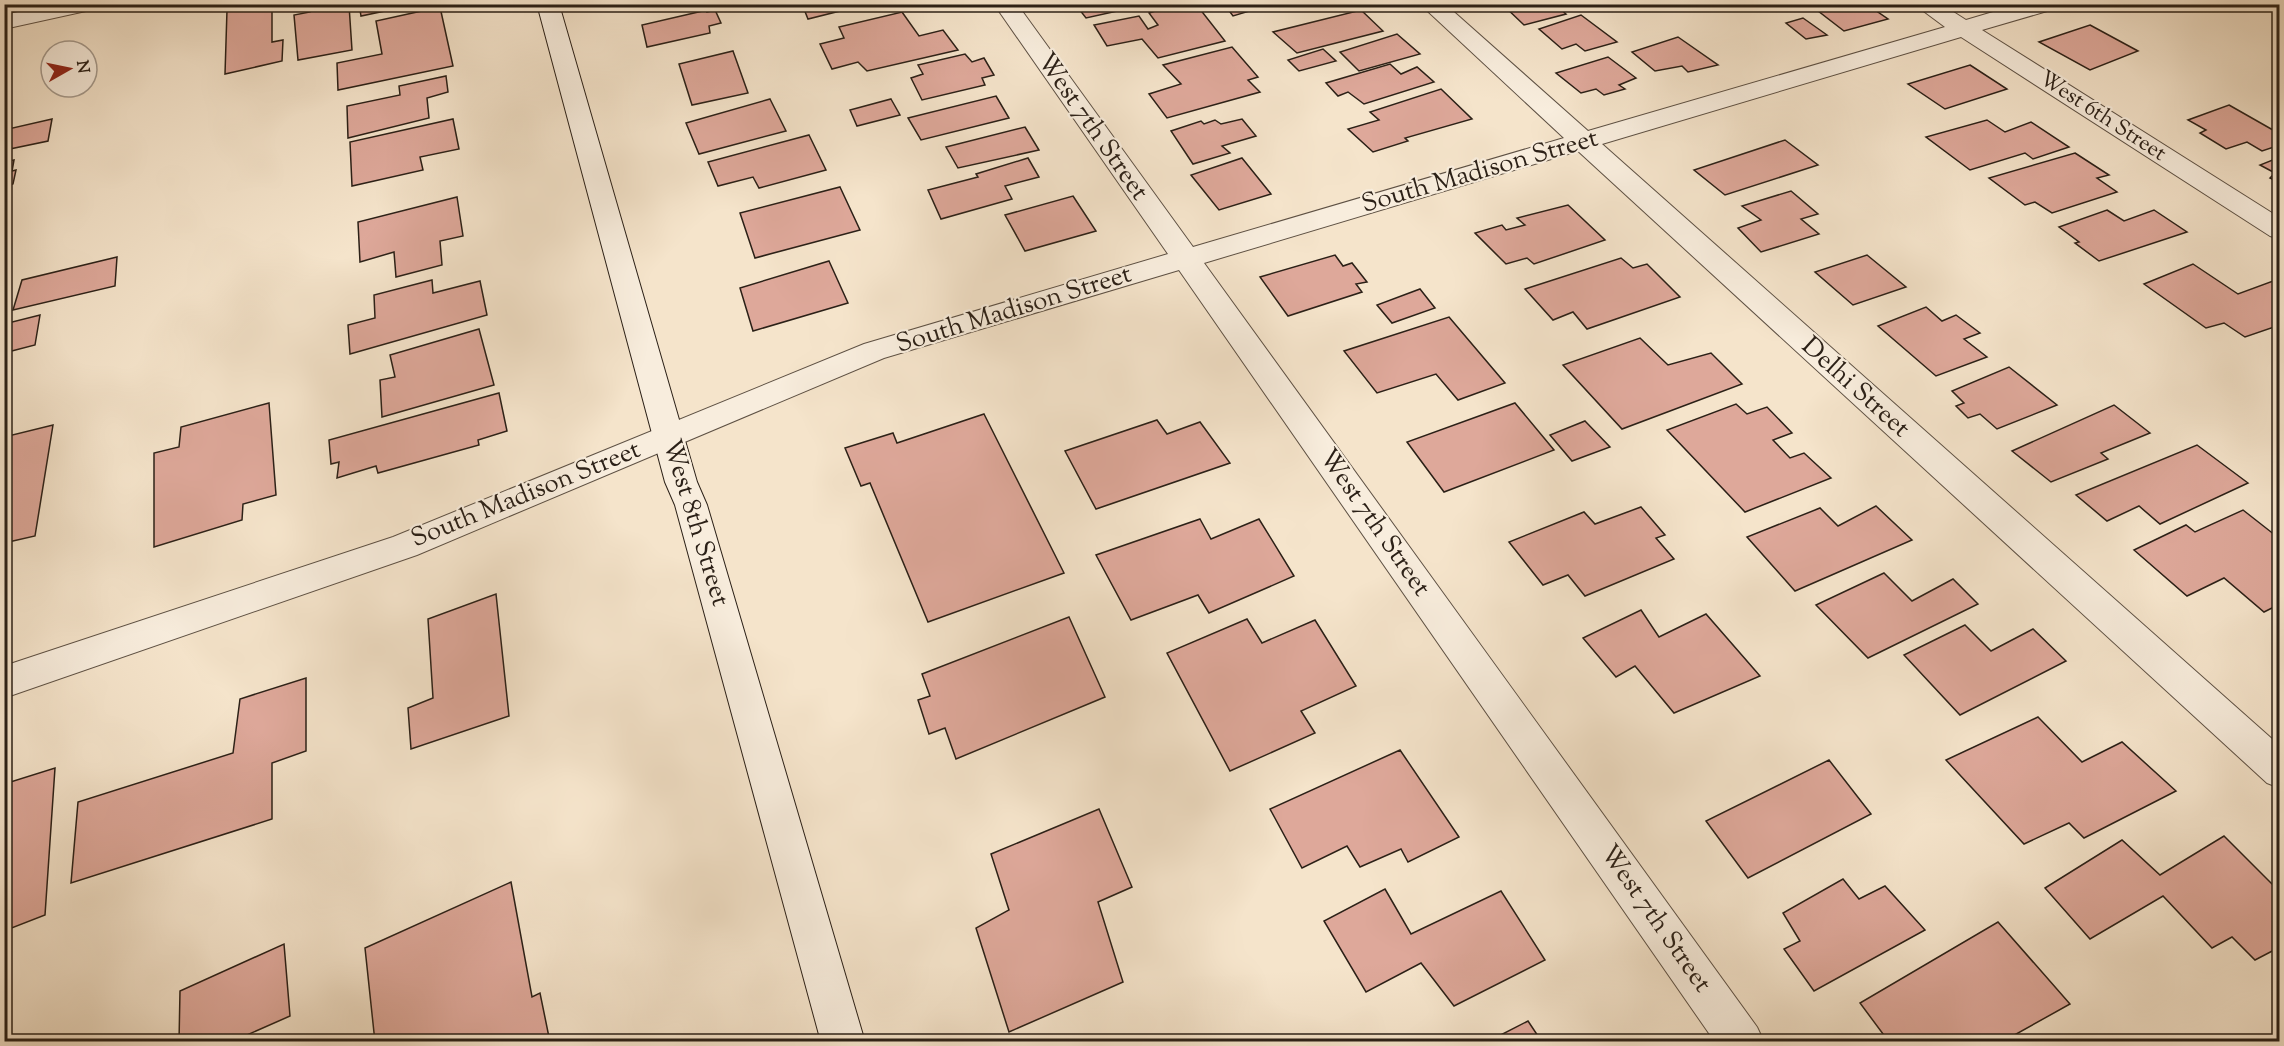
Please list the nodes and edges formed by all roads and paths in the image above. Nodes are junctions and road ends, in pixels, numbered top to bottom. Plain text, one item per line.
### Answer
1 (87, 4) edge
2 (548, 4) edge
3 (1005, 4) edge
4 (1431, 4) edge
5 (1925, 4) edge
6 (2046, 4) edge
7 (4, 22) edge
8 (1963, 29) junction
9 (1582, 142) junction
10 (2280, 230) edge
11 (1186, 259) junction
12 (669, 436) junction
13 (4, 682) edge
14 (2280, 771) edge
15 (843, 1041) edge
16 (1742, 1041) edge

1 - 7 street
2 - 12 street, West 8th Street
3 - 11 street, West 7th Street
4 - 9 street, Delhi Street
5 - 8 street, West 6th Street
6 - 8 street, South Madison Street
8 - 9 street, South Madison Street
8 - 10 street, West 6th Street
9 - 11 street, South Madison Street
9 - 14 street, Delhi Street
11 - 12 street, South Madison Street
11 - 16 street, West 7th Street
12 - 13 street, South Madison Street
12 - 15 street, West 8th Street

